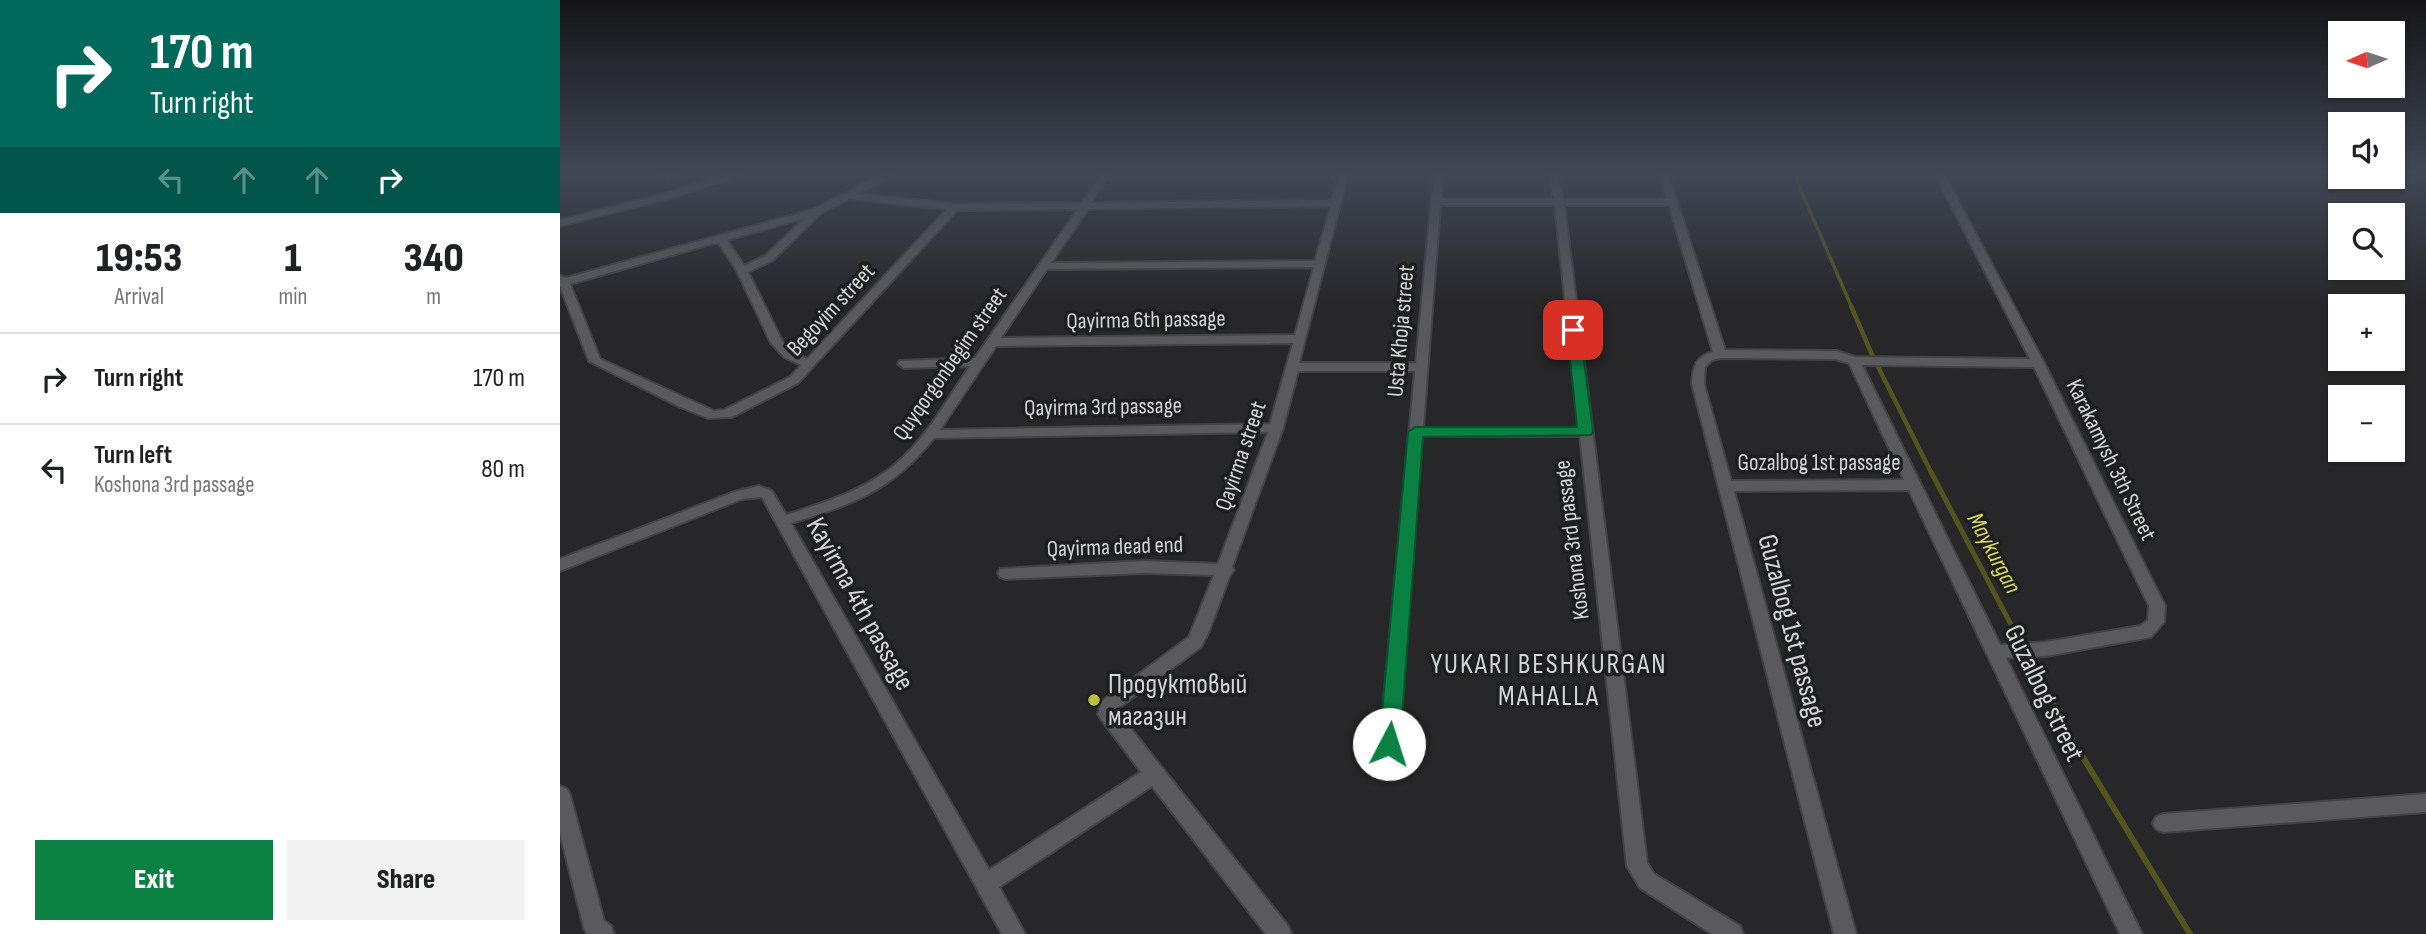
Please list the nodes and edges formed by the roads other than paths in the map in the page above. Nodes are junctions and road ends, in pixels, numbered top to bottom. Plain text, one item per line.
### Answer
1 (581, 218) edge
2 (794, 218) edge
3 (811, 218) edge
4 (944, 218) edge
5 (1075, 218) edge
6 (1332, 218) edge
7 (1434, 218) edge
8 (1561, 218) edge
9 (1677, 218) edge
10 (1963, 218) edge
11 (560, 223) edge
12 (721, 238) junction
13 (1320, 264) junction
14 (1044, 266) junction
15 (742, 271) junction
16 (562, 281) edge
17 (1300, 339) junction
18 (992, 342) junction
19 (1720, 354) junction
20 (1870, 361) junction
21 (979, 362) junction
22 (2038, 363) junction
23 (904, 364) dead end
24 (810, 365) junction
25 (1293, 367) junction
26 (1420, 367) junction
27 (1276, 428) junction
28 (1415, 432) junction
29 (1585, 432) junction
30 (930, 434) junction
31 (1914, 485) junction
32 (1724, 486) junction
33 (782, 521) junction
34 (560, 565) edge
35 (1226, 570) junction
36 (1006, 573) dead end
37 (1996, 652) junction
38 (1389, 744) dead end
39 (1155, 773) junction
40 (560, 795) edge
41 (2426, 803) edge
42 (2163, 823) dead end
43 (986, 884) junction
44 (603, 934) edge
45 (1014, 934) edge
46 (1280, 934) edge
47 (1732, 934) edge
48 (1845, 934) edge
49 (2131, 934) edge

1 - 11 street
2 - 12 street
3 - 15 street
4 - 24 street, Begoyim street
5 - 14 street, Quyqorgonbegim street
6 - 13 street, Qayirma street
7 - 26 street, Usta Khoja street
8 - 29 street, Koshona 3rd passage
9 - 19 street
10 - 22 street, Karakamysh 3th Street
12 - 15 street
12 - 16 street
13 - 14 street
13 - 17 street, Qayirma street
14 - 18 street, Quyqorgonbegim street
15 - 24 street
16 - 24 street, Begoyim street
17 - 18 street, Qayirma 6th passage
17 - 25 street, Qayirma street
18 - 21 street, Quyqorgonbegim street
19 - 20 street
19 - 32 street, Guzalbog 1st passage
20 - 22 street
20 - 31 street, Guzalbog street
21 - 23 street
21 - 30 street, Quyqorgonbegim street
22 - 37 street, Karakamysh 3th Street
25 - 26 street
25 - 27 street, Qayirma street
26 - 28 street, Usta Khoja street
27 - 30 street, Qayirma 3rd passage
27 - 35 street, Qayirma street
28 - 29 street
28 - 38 street, Usta Khoja street
29 - 47 street, Koshona 3rd passage
30 - 33 street, Quyqorgonbegim street
31 - 32 street, Gozalbog 1st passage
31 - 37 street, Guzalbog street
32 - 48 street, Guzalbog 1st passage
33 - 34 street, Kayirma 4th passage
33 - 43 street, Kayirma 4th passage
35 - 36 street, Qayirma dead end
35 - 39 street, Qayirma street
37 - 49 street, Guzalbog street
39 - 43 street
39 - 46 street
40 - 44 street
41 - 42 street
43 - 45 street, Kayirma 4th passage

